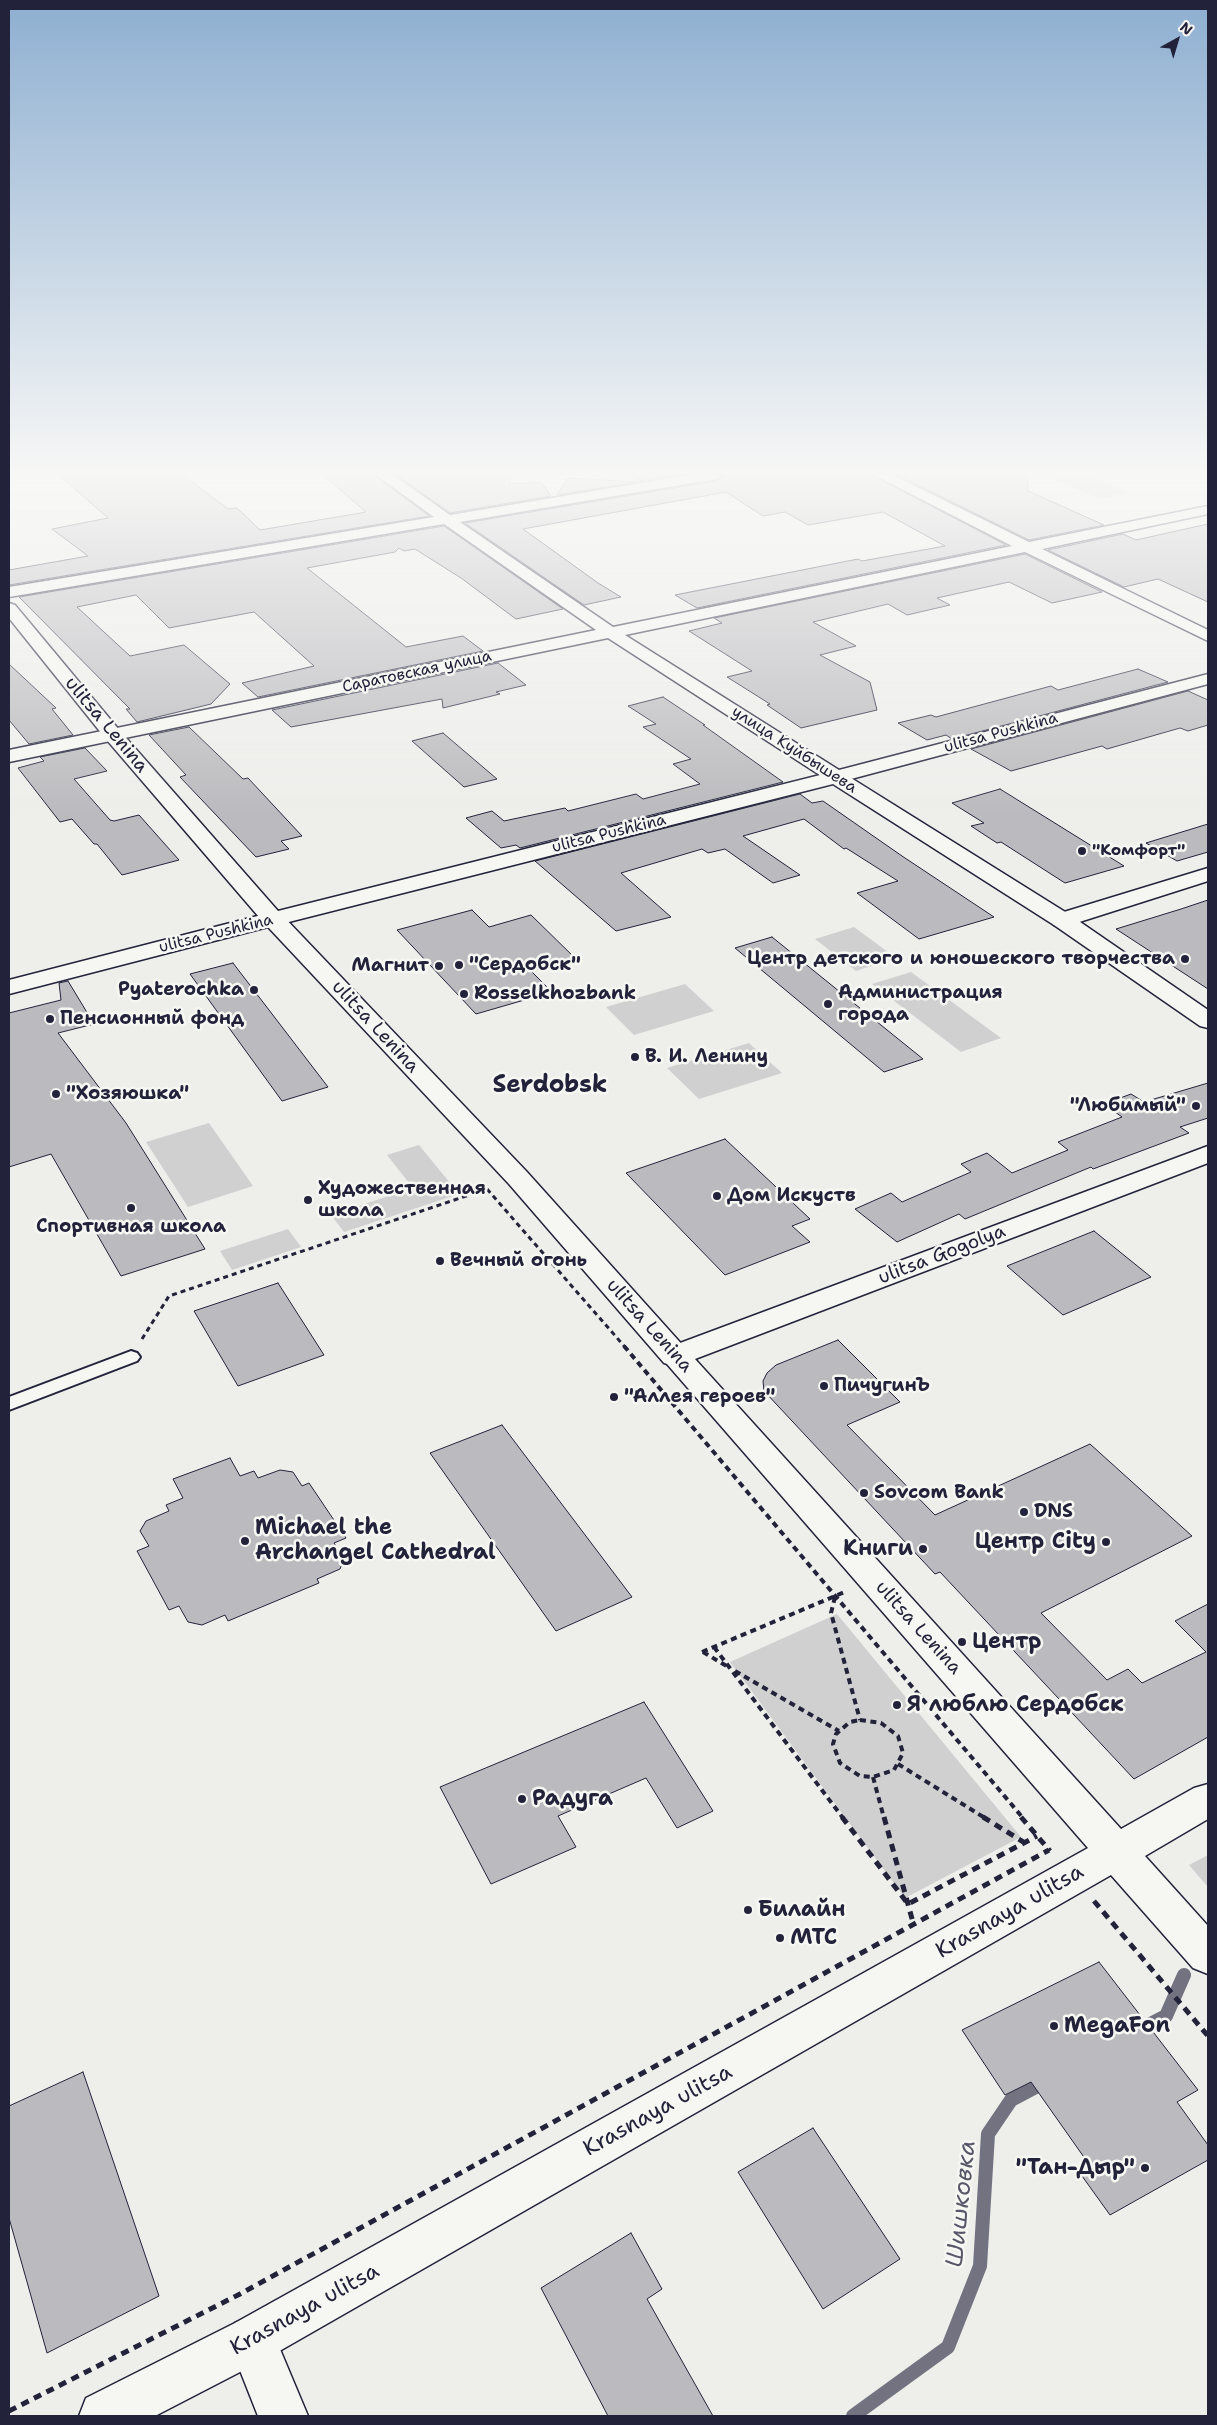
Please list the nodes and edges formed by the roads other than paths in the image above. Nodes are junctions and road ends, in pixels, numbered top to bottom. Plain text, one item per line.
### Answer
1 (32, 588) edge
2 (546, 588) edge
3 (827, 588) edge
4 (1110, 588) edge
5 (9, 592) edge
6 (9, 608) edge
7 (611, 633) junction
8 (1208, 636) edge
9 (1208, 679) edge
10 (113, 735) junction
11 (9, 756) edge
12 (836, 777) junction
13 (1208, 874) edge
14 (273, 920) junction
15 (1062, 920) junction
16 (9, 987) edge
17 (1208, 1021) edge
18 (1208, 1154) edge
19 (676, 1356) junction
20 (131, 1357) road end
21 (9, 1404) edge
22 (1208, 1800) edge
23 (1117, 1850) junction
24 (1208, 1954) edge
25 (252, 2340) junction
26 (104, 2416) edge
27 (283, 2416) edge

1 - 5 street
2 - 7 street, улица Куйбышева
3 - 7 street, Саратовская улица
4 - 8 street
6 - 10 street, ulitsa Lenina
7 - 10 street, Саратовская улица
7 - 12 street, улица Куйбышева
9 - 12 street, ulitsa Pushkina
10 - 11 street, Саратовская улица
10 - 14 street, ulitsa Lenina
12 - 14 street, ulitsa Pushkina
12 - 15 street, улица Куйбышева
13 - 15 street
14 - 16 street, ulitsa Pushkina
14 - 19 street, ulitsa Lenina
15 - 17 street, улица Куйбышева
18 - 19 street, ulitsa Gogolya
19 - 23 street, ulitsa Lenina
20 - 21 lane
22 - 23 street, Krasnaya ulitsa
23 - 24 street, ulitsa Lenina
23 - 25 street, Krasnaya ulitsa
25 - 26 street, Krasnaya ulitsa
25 - 27 street

